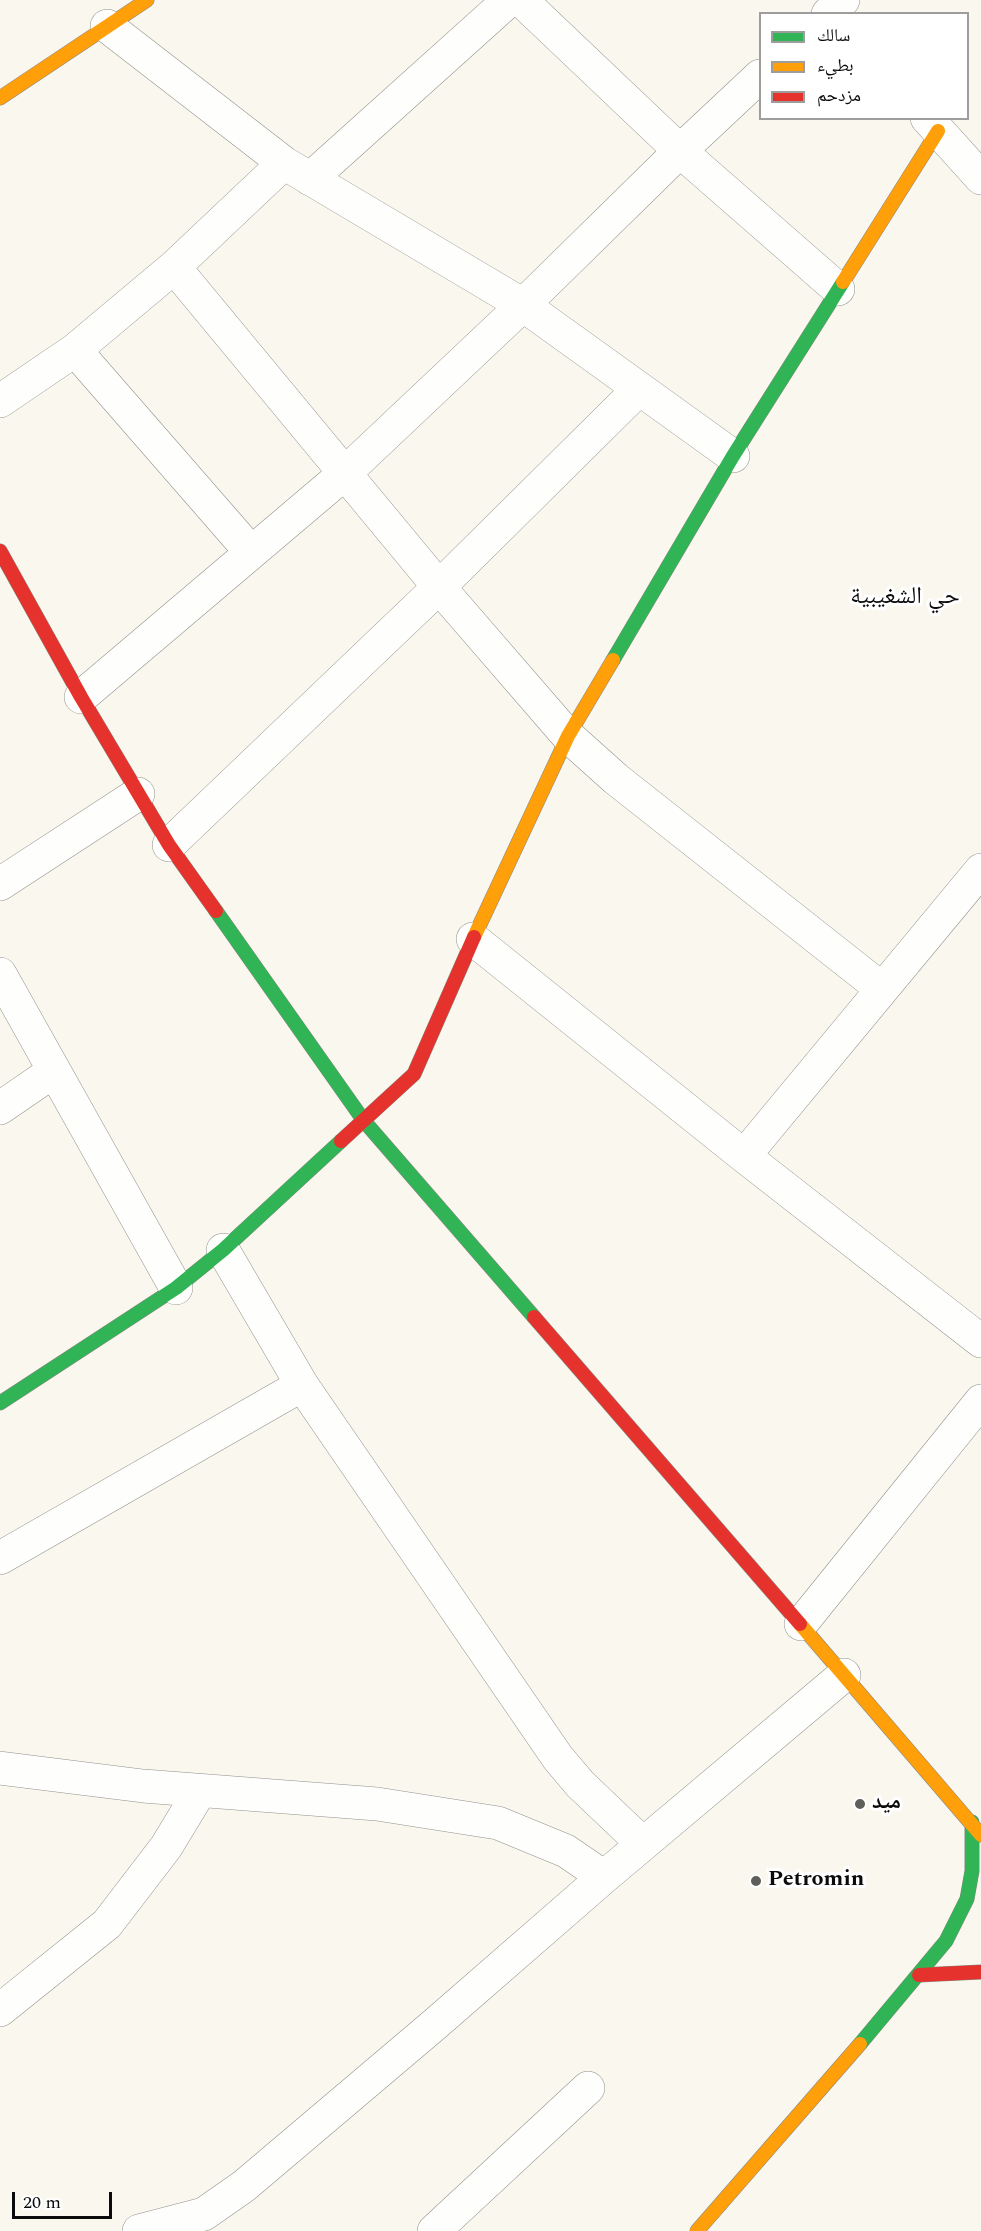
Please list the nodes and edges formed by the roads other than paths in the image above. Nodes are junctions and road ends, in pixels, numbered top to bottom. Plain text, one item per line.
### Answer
1 (147, 0) edge
2 (509, 0) edge
3 (522, 0) edge
4 (107, 26) junction
5 (759, 77) edge
6 (0, 98) edge
7 (932, 125) edge
8 (680, 151) junction
9 (297, 171) junction
10 (981, 178) edge
11 (174, 267) junction
12 (838, 289) junction
13 (523, 305) junction
14 (75, 350) junction
15 (639, 389) junction
16 (0, 401) edge
17 (733, 456) junction
18 (344, 474) junction
19 (0, 551) edge
20 (251, 552) junction
21 (439, 587) junction
22 (81, 696) junction
23 (568, 736) junction
24 (138, 794) junction
25 (169, 845) junction
26 (981, 870) edge
27 (0, 884) edge
28 (473, 939) junction
29 (0, 974) edge
30 (882, 989) junction
31 (54, 1071) junction
32 (0, 1108) edge
33 (364, 1121) junction
34 (744, 1156) junction
35 (223, 1250) junction
36 (176, 1288) junction
37 (981, 1341) edge
38 (302, 1385) junction
39 (981, 1401) edge
40 (0, 1403) edge
41 (0, 1558) edge
42 (801, 1624) junction
43 (844, 1675) junction
44 (0, 1768) edge
45 (200, 1791) junction
46 (972, 1822) junction
47 (981, 1835) edge
48 (643, 1844) junction
49 (604, 1877) junction
50 (981, 1972) edge
51 (919, 1975) junction
52 (0, 2010) edge
53 (588, 2088) dead end
54 (139, 2231) edge
55 (434, 2231) edge
56 (697, 2231) edge

1 - 4 street
2 - 9 street
3 - 8 street
4 - 6 street
4 - 9 street
5 - 8 street
7 - 10 street
7 - 12 street
8 - 12 street
8 - 13 street
9 - 11 street
9 - 13 street
11 - 14 street
11 - 18 street
12 - 17 street
13 - 15 street
13 - 18 street
14 - 16 street
14 - 20 street
15 - 17 street
15 - 21 street
17 - 23 street
18 - 20 street
18 - 21 street
19 - 22 street
20 - 22 street
21 - 23 street
21 - 25 street
22 - 24 street
23 - 28 street
23 - 30 street
24 - 25 street
24 - 27 street
25 - 33 street
26 - 30 street
28 - 33 street
28 - 34 street
29 - 31 street
30 - 34 street
31 - 32 street
31 - 36 street
33 - 35 street
33 - 42 street
34 - 37 street
35 - 36 street
35 - 38 street
36 - 40 street
38 - 41 street
38 - 48 street
39 - 42 street
42 - 43 street
43 - 46 street
43 - 48 street
44 - 45 street
45 - 49 street
45 - 52 street
46 - 47 street
46 - 51 street
48 - 49 street
49 - 54 street
50 - 51 street
51 - 56 street
53 - 55 street

